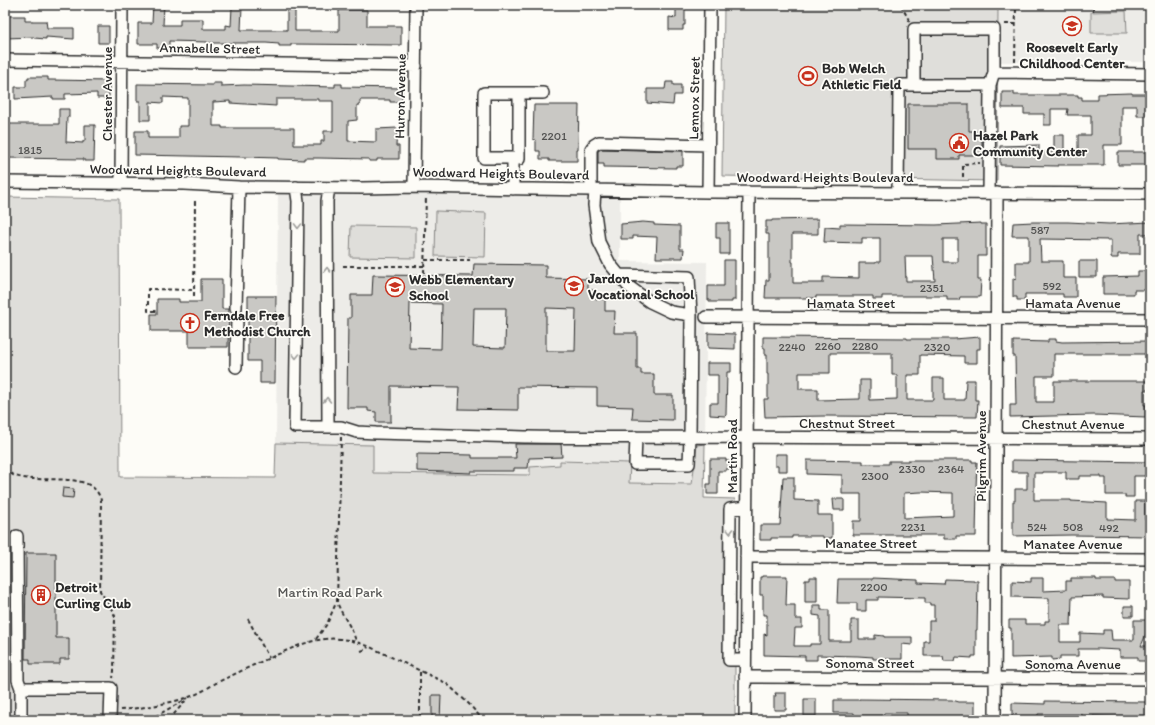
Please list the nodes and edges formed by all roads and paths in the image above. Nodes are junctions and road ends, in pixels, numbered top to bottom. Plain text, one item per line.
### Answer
1 (122, 5) edge
2 (416, 5) edge
3 (710, 5) edge
4 (901, 5) edge
5 (1016, 5) edge
6 (1093, 5) edge
7 (1093, 11) dead end
8 (1005, 24) dead end
9 (1016, 24) junction
10 (914, 29) junction
11 (5, 60) edge
12 (122, 62) junction
13 (1015, 62) dead end
14 (416, 66) junction
15 (994, 72) junction
16 (1150, 74) edge
17 (914, 85) junction
18 (990, 86) junction
19 (519, 93) junction
20 (543, 93) dead end
21 (708, 145) junction
22 (513, 158) junction
23 (983, 163) dead end
24 (963, 176) dead end
25 (5, 182) edge
26 (122, 184) junction
27 (239, 187) junction
28 (296, 187) junction
29 (414, 187) junction
30 (329, 188) junction
31 (512, 189) junction
32 (593, 190) junction
33 (708, 192) junction
34 (749, 192) junction
35 (898, 192) junction
36 (993, 193) junction
37 (1150, 194) edge
38 (426, 195) dead end
39 (195, 199) dead end
40 (425, 260) junction
41 (470, 260) dead end
42 (343, 266) dead end
43 (425, 266) junction
44 (424, 273) dead end
45 (620, 276) junction
46 (194, 290) junction
47 (194, 296) dead end
48 (156, 311) dead end
49 (691, 315) junction
50 (706, 317) dead end
51 (748, 317) junction
52 (997, 318) junction
53 (1150, 319) edge
54 (236, 367) dead end
55 (328, 427) junction
56 (341, 427) junction
57 (636, 437) junction
58 (694, 437) junction
59 (747, 438) junction
60 (996, 438) junction
61 (1150, 439) edge
62 (5, 470) edge
63 (746, 507) junction
64 (17, 536) dead end
65 (746, 557) junction
66 (996, 559) junction
67 (1150, 559) edge
68 (337, 602) junction
69 (248, 619) dead end
70 (315, 640) junction
71 (356, 641) junction
72 (368, 646) junction
73 (361, 651) dead end
74 (268, 658) junction
75 (745, 660) junction
76 (420, 672) junction
77 (745, 677) junction
78 (995, 678) junction
79 (1150, 679) edge
80 (21, 688) junction
81 (111, 688) junction
82 (190, 696) junction
83 (110, 715) edge
84 (21, 720) edge
85 (149, 720) edge
86 (169, 720) edge
87 (430, 720) edge
88 (483, 720) edge
89 (745, 720) edge
90 (995, 720) edge

1 - 12 street, Chester Avenue
2 - 14 street, Huron Avenue
3 - 21 street, Lennox Street
4 - 10 path
5 - 9 path
6 - 7 path
8 - 9 path
9 - 13 path
10 - 15 street, Pilgrim Avenue
10 - 17 street
11 - 12 street, Annabelle Street
12 - 14 street, Annabelle Street
12 - 26 street, Chester Avenue
14 - 29 street, Huron Avenue
15 - 16 street
15 - 18 street, Pilgrim Avenue
17 - 18 street
17 - 35 street
18 - 36 street, Pilgrim Avenue
19 - 20 street
19 - 22 street
19 - 22 street
21 - 32 street
21 - 33 street, Lennox Street
22 - 31 street
23 - 24 path
25 - 26 street, Woodward Heights Boulevard
26 - 27 street, Woodward Heights Boulevard
27 - 28 street, Woodward Heights Boulevard
27 - 54 street
28 - 30 street, Woodward Heights Boulevard
28 -> 55 street, Chestnut Street
29 - 30 street, Woodward Heights Boulevard
29 - 31 street, Woodward Heights Boulevard
55 -> 30 street
31 - 32 street, Woodward Heights Boulevard
32 - 33 street, Woodward Heights Boulevard
32 - 45 street
33 - 34 street, Woodward Heights Boulevard
34 - 35 street, Woodward Heights Boulevard
34 - 51 street, Martin Road
35 - 36 street, Woodward Heights Boulevard
36 - 37 street, Woodward Heights Boulevard
36 - 52 street, Pilgrim Avenue
38 - 40 path
39 - 46 path
40 - 41 path
40 - 43 path
42 - 43 path
43 - 44 path
45 - 49 street
45 - 49 street
46 - 47 path
46 - 48 path
49 - 58 street
50 - 51 street, Hamata Street
51 - 52 street, Hamata Street
51 - 59 street, Martin Road
52 - 53 street, Hamata Avenue
52 - 60 street, Pilgrim Avenue
55 - 56 street, Chestnut Street
56 - 57 street, Chestnut Street
56 - 68 path
57 - 58 street, Chestnut Street
57 - 58 street
58 - 59 street, Chestnut Street
59 - 60 street, Chestnut Street
59 - 63 street, Martin Road
60 - 61 street, Chestnut Avenue
60 - 66 street, Pilgrim Avenue
62 - 81 path
63 - 65 street, Martin Road
63 -> 75 street
64 - 80 street
65 - 66 street, Manatee Street
65 - 75 street, Martin Road
66 - 67 street, Manatee Avenue
66 - 78 street, Pilgrim Avenue
68 - 70 path
68 - 71 path
69 - 74 path
70 - 71 path
70 - 74 path
71 - 72 path
72 - 73 path
72 - 76 path
74 - 82 path
75 - 77 street, Martin Road
76 - 87 path
76 - 88 path
77 - 78 street, Sonoma Street
77 - 89 street, Martin Road
78 - 79 street, Sonoma Avenue
78 - 90 street, Pilgrim Avenue
80 - 81 street
80 - 84 street
81 - 83 street
82 - 83 path
82 - 85 path
82 - 86 path

